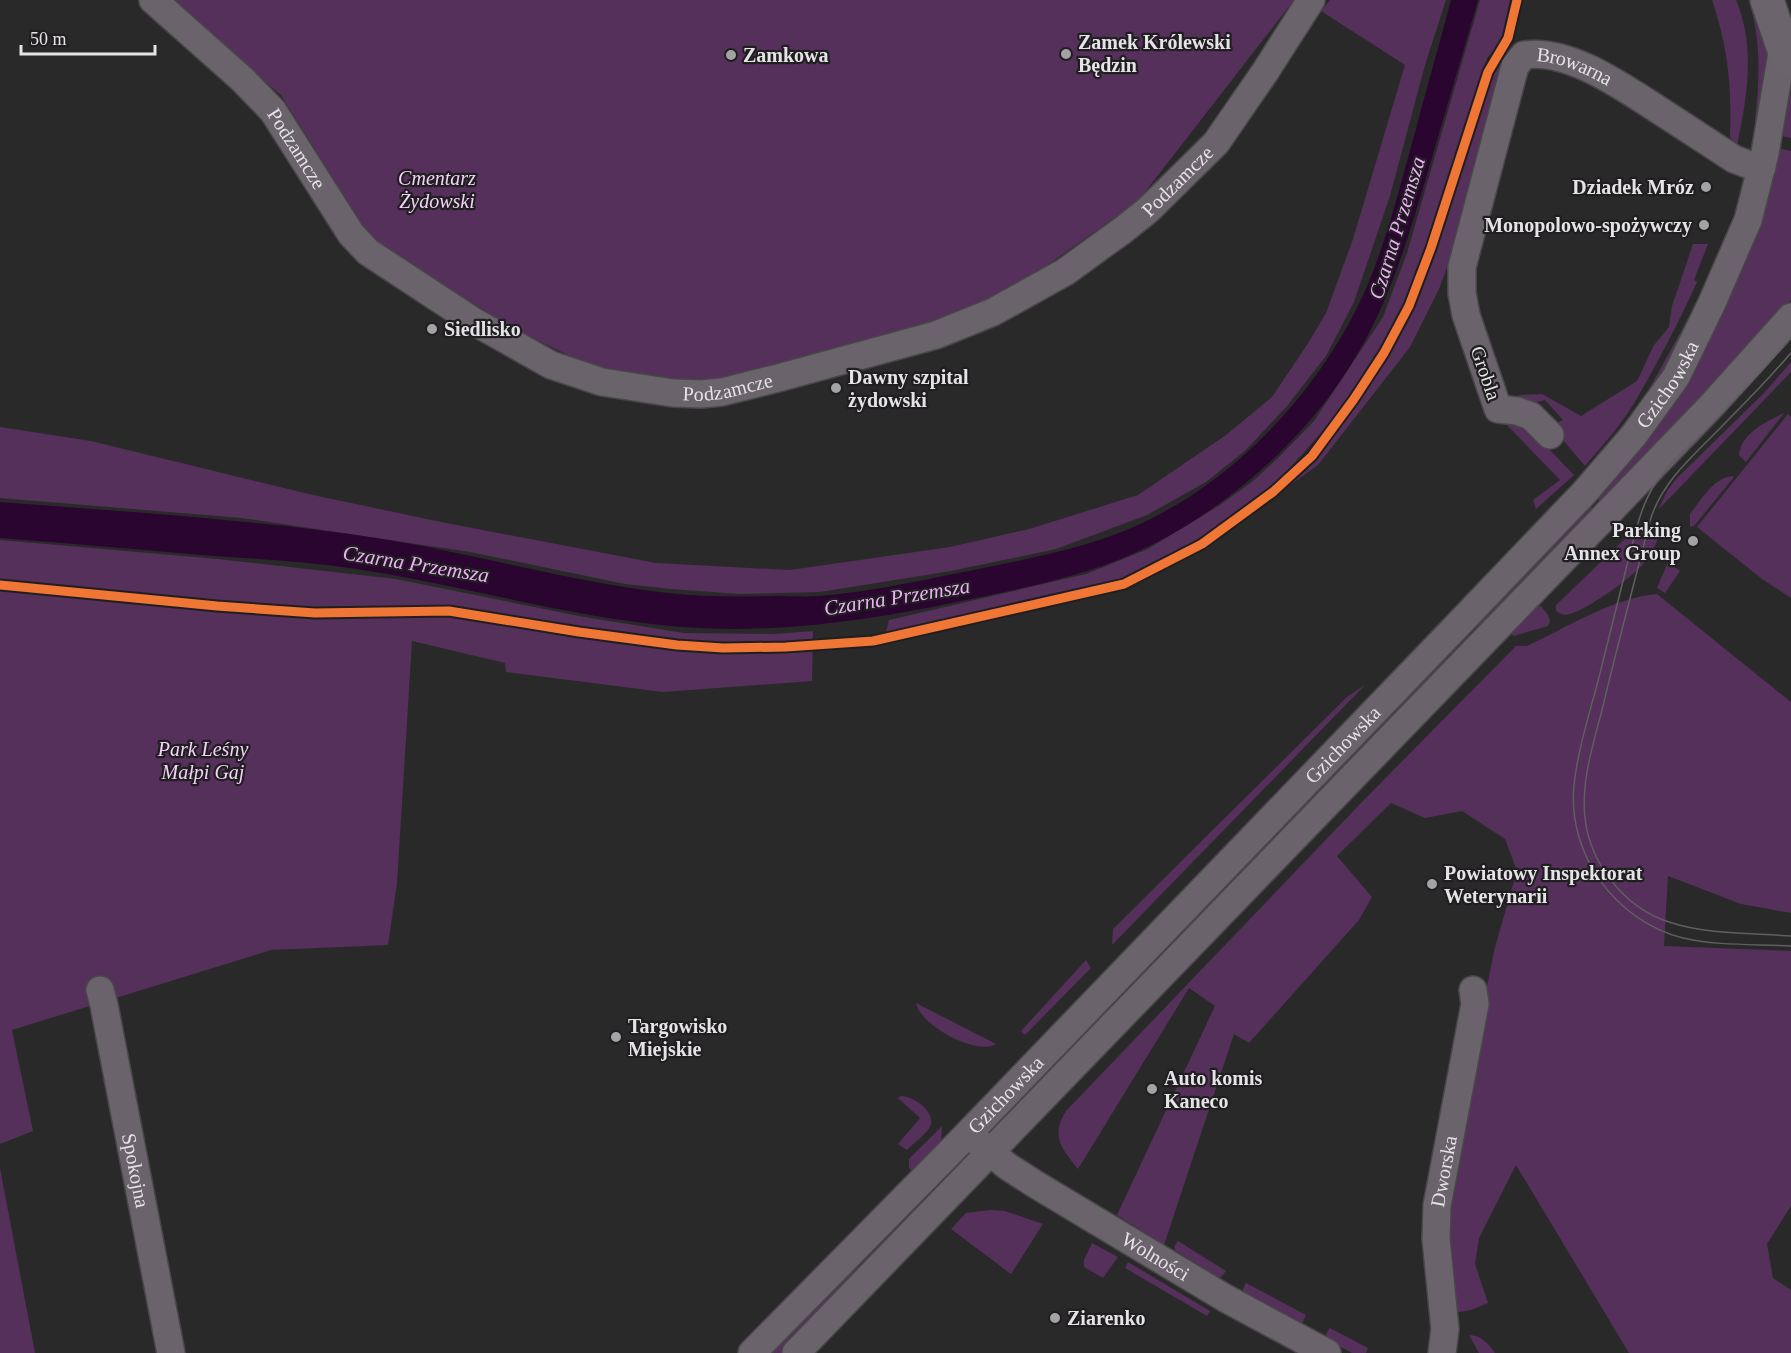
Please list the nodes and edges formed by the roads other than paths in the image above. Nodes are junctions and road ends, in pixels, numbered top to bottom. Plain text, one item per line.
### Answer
1 (153, 0) edge
2 (1311, 0) edge
3 (1767, 0) edge
4 (1787, 53) edge
5 (1762, 166) junction
6 (1466, 315) joint
7 (1791, 317) edge
8 (1550, 435) dead end
9 (1452, 631) junction
10 (1474, 652) junction
11 (100, 990) dead end
12 (1473, 990) dead end
13 (968, 1133) junction
14 (989, 1152) junction
15 (171, 1353) edge
16 (752, 1353) edge
17 (796, 1353) edge
18 (1327, 1353) edge
19 (1442, 1353) edge

1 - 2 street, Podzamcze
3 - 4 main road
4 - 5 street, Gzichowska
5 - 6 street, Browarna
5 - 9 street, Gzichowska
6 - 8 street, Grobla
7 - 10 street, Gzichowska
9 - 10 street
9 - 13 street, Gzichowska
10 - 14 street, Gzichowska
11 - 15 street, Spokojna
12 - 19 street, Dworska
13 - 14 street, Wolności
13 - 16 street, Gzichowska
14 - 17 street, Gzichowska
14 - 18 street, Wolności

